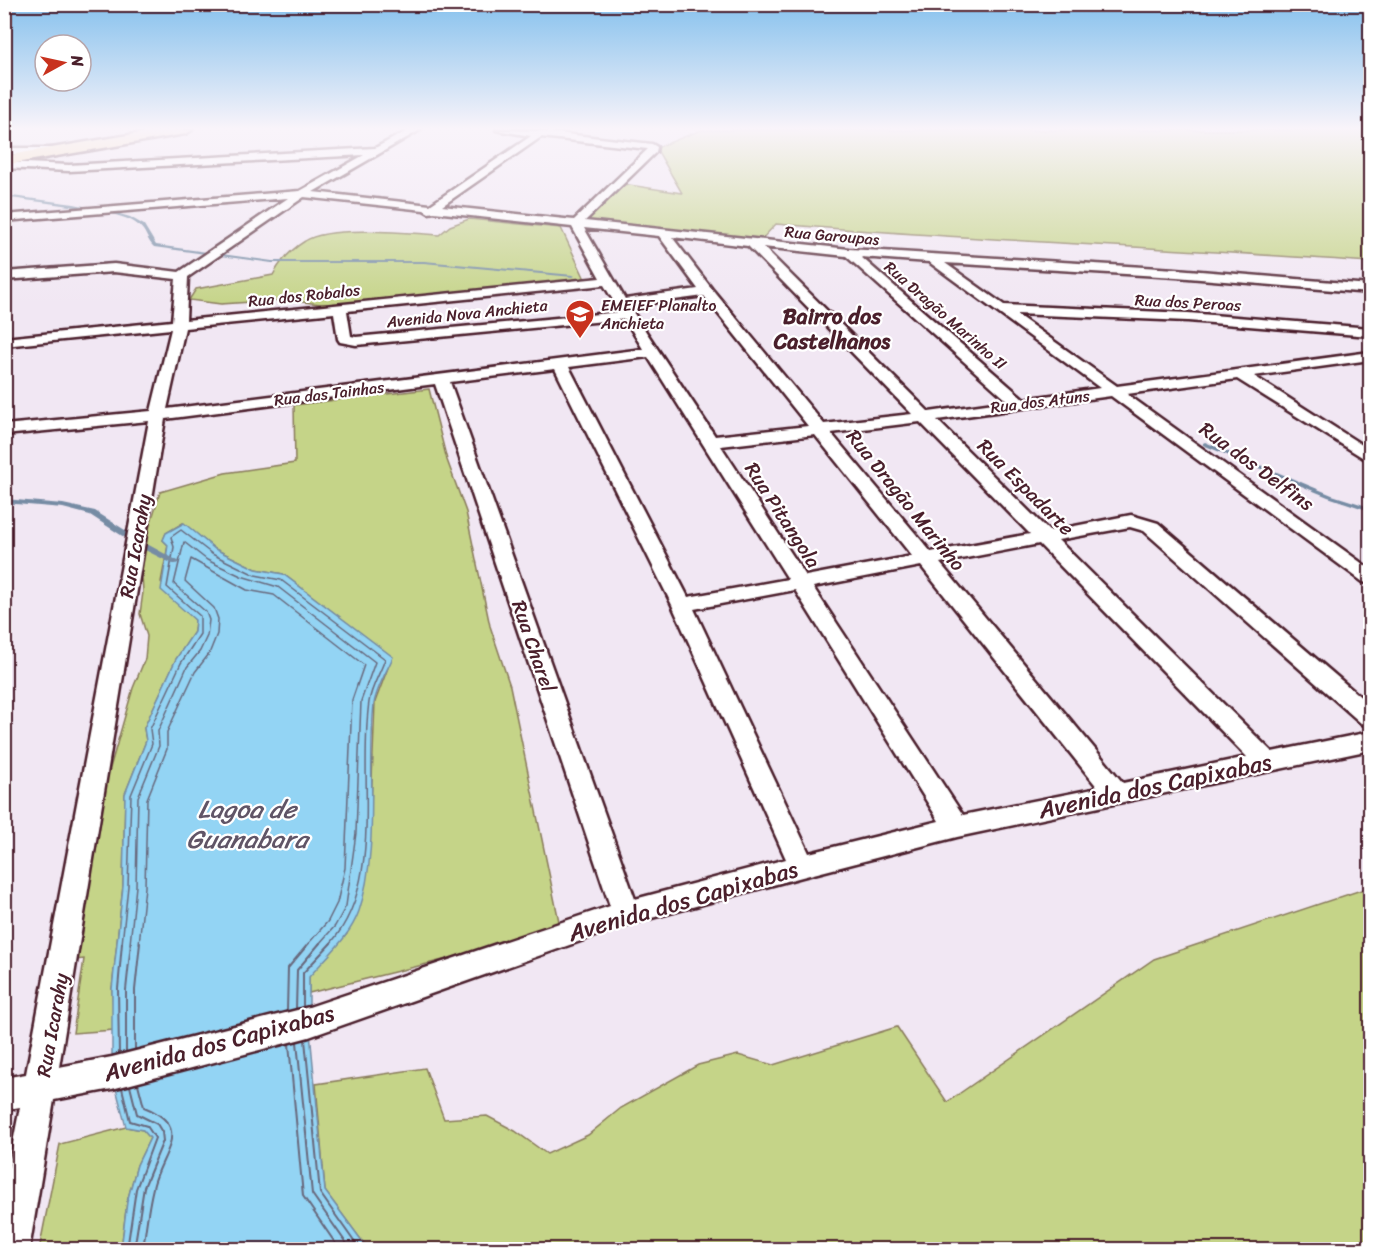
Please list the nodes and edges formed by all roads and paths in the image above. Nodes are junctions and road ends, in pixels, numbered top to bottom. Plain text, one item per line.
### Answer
1 (311, 189) edge
2 (460, 189) edge
3 (613, 189) edge
4 (301, 194) junction
5 (429, 210) junction
6 (4, 218) edge
7 (576, 224) junction
8 (663, 233) junction
9 (753, 244) junction
10 (849, 254) junction
11 (934, 261) junction
12 (4, 276) edge
13 (183, 276) junction
14 (608, 281) junction
15 (1371, 289) edge
16 (530, 290) junction
17 (706, 292) junction
18 (340, 308) junction
19 (625, 309) junction
20 (1003, 309) junction
21 (546, 323) junction
22 (179, 325) junction
23 (1371, 332) edge
24 (4, 342) edge
25 (653, 352) junction
26 (1363, 358) edge
27 (560, 364) junction
28 (1371, 367) edge
29 (1240, 374) junction
30 (441, 379) junction
31 (1117, 391) junction
32 (1020, 403) junction
33 (158, 415) junction
34 (924, 417) junction
35 (818, 429) junction
36 (4, 430) edge
37 (710, 442) junction
38 (1371, 457) edge
39 (1044, 537) junction
40 (926, 560) junction
41 (1371, 578) edge
42 (800, 582) junction
43 (682, 605) junction
44 (1371, 718) edge
45 (1371, 741) edge
46 (1267, 762) junction
47 (1118, 794) junction
48 (957, 828) junction
49 (802, 866) junction
50 (626, 913) junction
51 (41, 1088) junction
52 (4, 1094) edge
53 (11, 1250) edge

1 - 4 street
2 - 5 street
3 - 7 street
4 - 5 street, Rua Garoupas
4 - 6 street, Rua Garoupas
4 - 13 street
5 - 7 street, Rua Garoupas
7 - 8 street, Rua Garoupas
7 - 14 street, Rua Pitangola
8 - 9 street, Rua Garoupas
8 - 17 street, Rua Dragão Marinho
9 - 10 street, Rua Garoupas
9 - 34 street, Rua Espadarte
10 - 11 street, Rua Garoupas
10 - 32 street, Rua Dragão Marinho II
11 - 15 street, Rua Garoupas
11 - 20 street, Rua dos Delfins
12 - 13 street
13 - 22 street, Rua Icarahy
14 - 16 street, Rua dos Robalos
14 - 19 street, Rua Pitangola
16 - 18 street, Rua dos Robalos
16 - 21 street
17 - 19 street, Avenida Nova Anchieta
17 - 35 street, Rua Dragão Marinho
18 - 21 street, Avenida Nova Anchieta
18 - 22 street, Rua dos Robalos
19 - 21 street, Avenida Nova Anchieta
19 - 25 street, Rua Pitangola
20 - 23 street, Rua dos Peroas
20 - 31 street, Rua dos Delfins
22 - 24 street, Rua dos Robalos
22 - 33 street, Rua Icarahy
25 - 27 street, Rua das Tainhas
25 - 37 street, Rua Pitangola
26 - 28 street
26 - 29 street, Rua dos Atuns
27 - 30 street, Rua das Tainhas
27 - 43 street
29 - 31 street, Rua dos Atuns
29 - 38 street
30 - 33 street, Rua das Tainhas
30 - 50 street, Rua Charel
31 - 32 street, Rua dos Atuns
31 - 41 street, Rua dos Delfins
32 - 34 street, Rua dos Atuns
33 - 36 street, Rua das Tainhas
33 - 51 street, Rua Icarahy
34 - 35 street, Rua dos Atuns
34 - 39 street, Rua Espadarte
35 - 37 street, Rua dos Atuns
35 - 40 street, Rua Dragão Marinho
37 - 42 street, Rua Pitangola
39 - 40 street
39 - 44 street
39 - 46 street, Rua Espadarte
40 - 42 street
40 - 47 street, Rua Dragão Marinho
42 - 43 street
42 - 48 street, Rua Pitangola
43 - 49 street
45 - 46 street, Avenida dos Capixabas
46 - 47 street, Avenida dos Capixabas
47 - 48 street, Avenida dos Capixabas
48 - 49 street, Avenida dos Capixabas
49 - 50 street, Avenida dos Capixabas
50 - 51 street, Avenida dos Capixabas
51 - 52 street, Avenida dos Capixabas
51 - 53 street, Rua Icarahy

